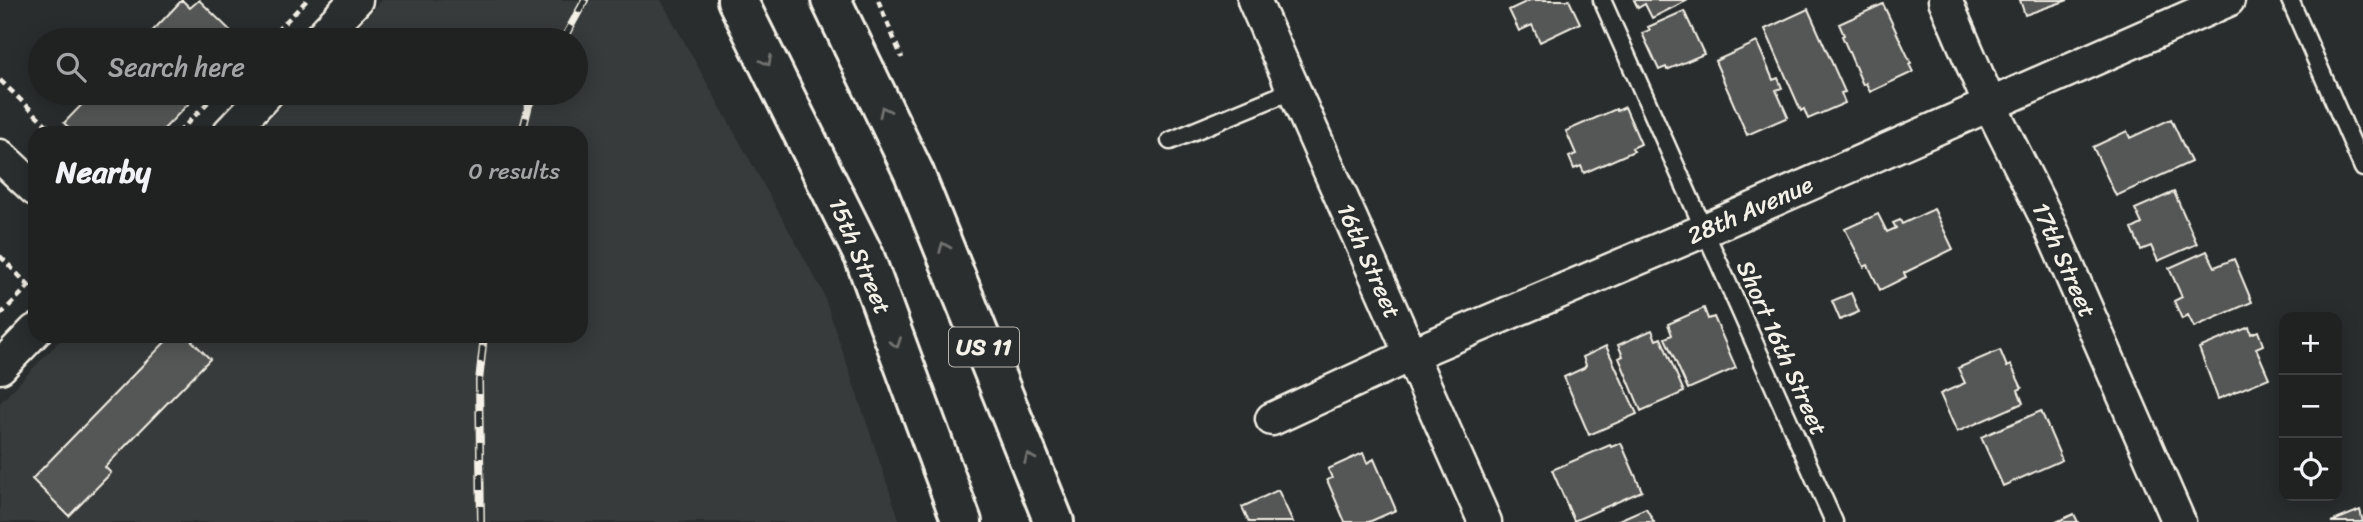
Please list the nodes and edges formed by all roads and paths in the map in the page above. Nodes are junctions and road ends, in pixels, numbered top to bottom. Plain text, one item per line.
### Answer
1 (307, 0) edge
2 (356, 0) edge
3 (737, 0) edge
4 (831, 0) edge
5 (1254, 0) edge
6 (1602, 0) edge
7 (1945, 0) edge
8 (2228, 0) edge
9 (2290, 0) edge
10 (280, 28) edge
11 (329, 28) edge
12 (0, 80) edge
13 (1293, 90) junction
14 (205, 105) edge
15 (256, 105) edge
16 (1990, 105) junction
17 (48, 126) edge
18 (185, 126) edge
19 (236, 126) edge
20 (1170, 141) dead end
21 (0, 156) edge
22 (2363, 168) edge
23 (28, 182) edge
24 (1704, 230) junction
25 (0, 256) edge
26 (28, 284) edge
27 (28, 286) edge
28 (0, 315) edge
29 (28, 338) edge
30 (1410, 355) junction
31 (0, 367) edge
32 (1272, 419) dead end
33 (962, 522) edge
34 (1054, 522) edge
35 (1485, 522) edge
36 (1834, 522) edge
37 (2179, 522) edge

1 - 10 path
2 - 11 street
3 -> 33 main road, 15th Street
34 -> 4 main road, US 11
5 - 13 street, 16th Street
6 - 24 lane, Short 16th Street
7 - 16 street, 17th Street
8 - 16 street, 28th Avenue
9 - 22 lane
12 - 17 path
13 - 20 lane
13 - 30 street, 16th Street
14 - 18 path
15 - 19 street
16 - 24 street, 28th Avenue
16 - 37 street, 17th Street
21 - 23 street
24 - 30 street, 28th Avenue
24 - 36 lane, Short 16th Street
25 - 26 path
27 - 28 path
29 - 31 street
30 - 32 street, 28th Avenue
30 - 35 street, 16th Street

